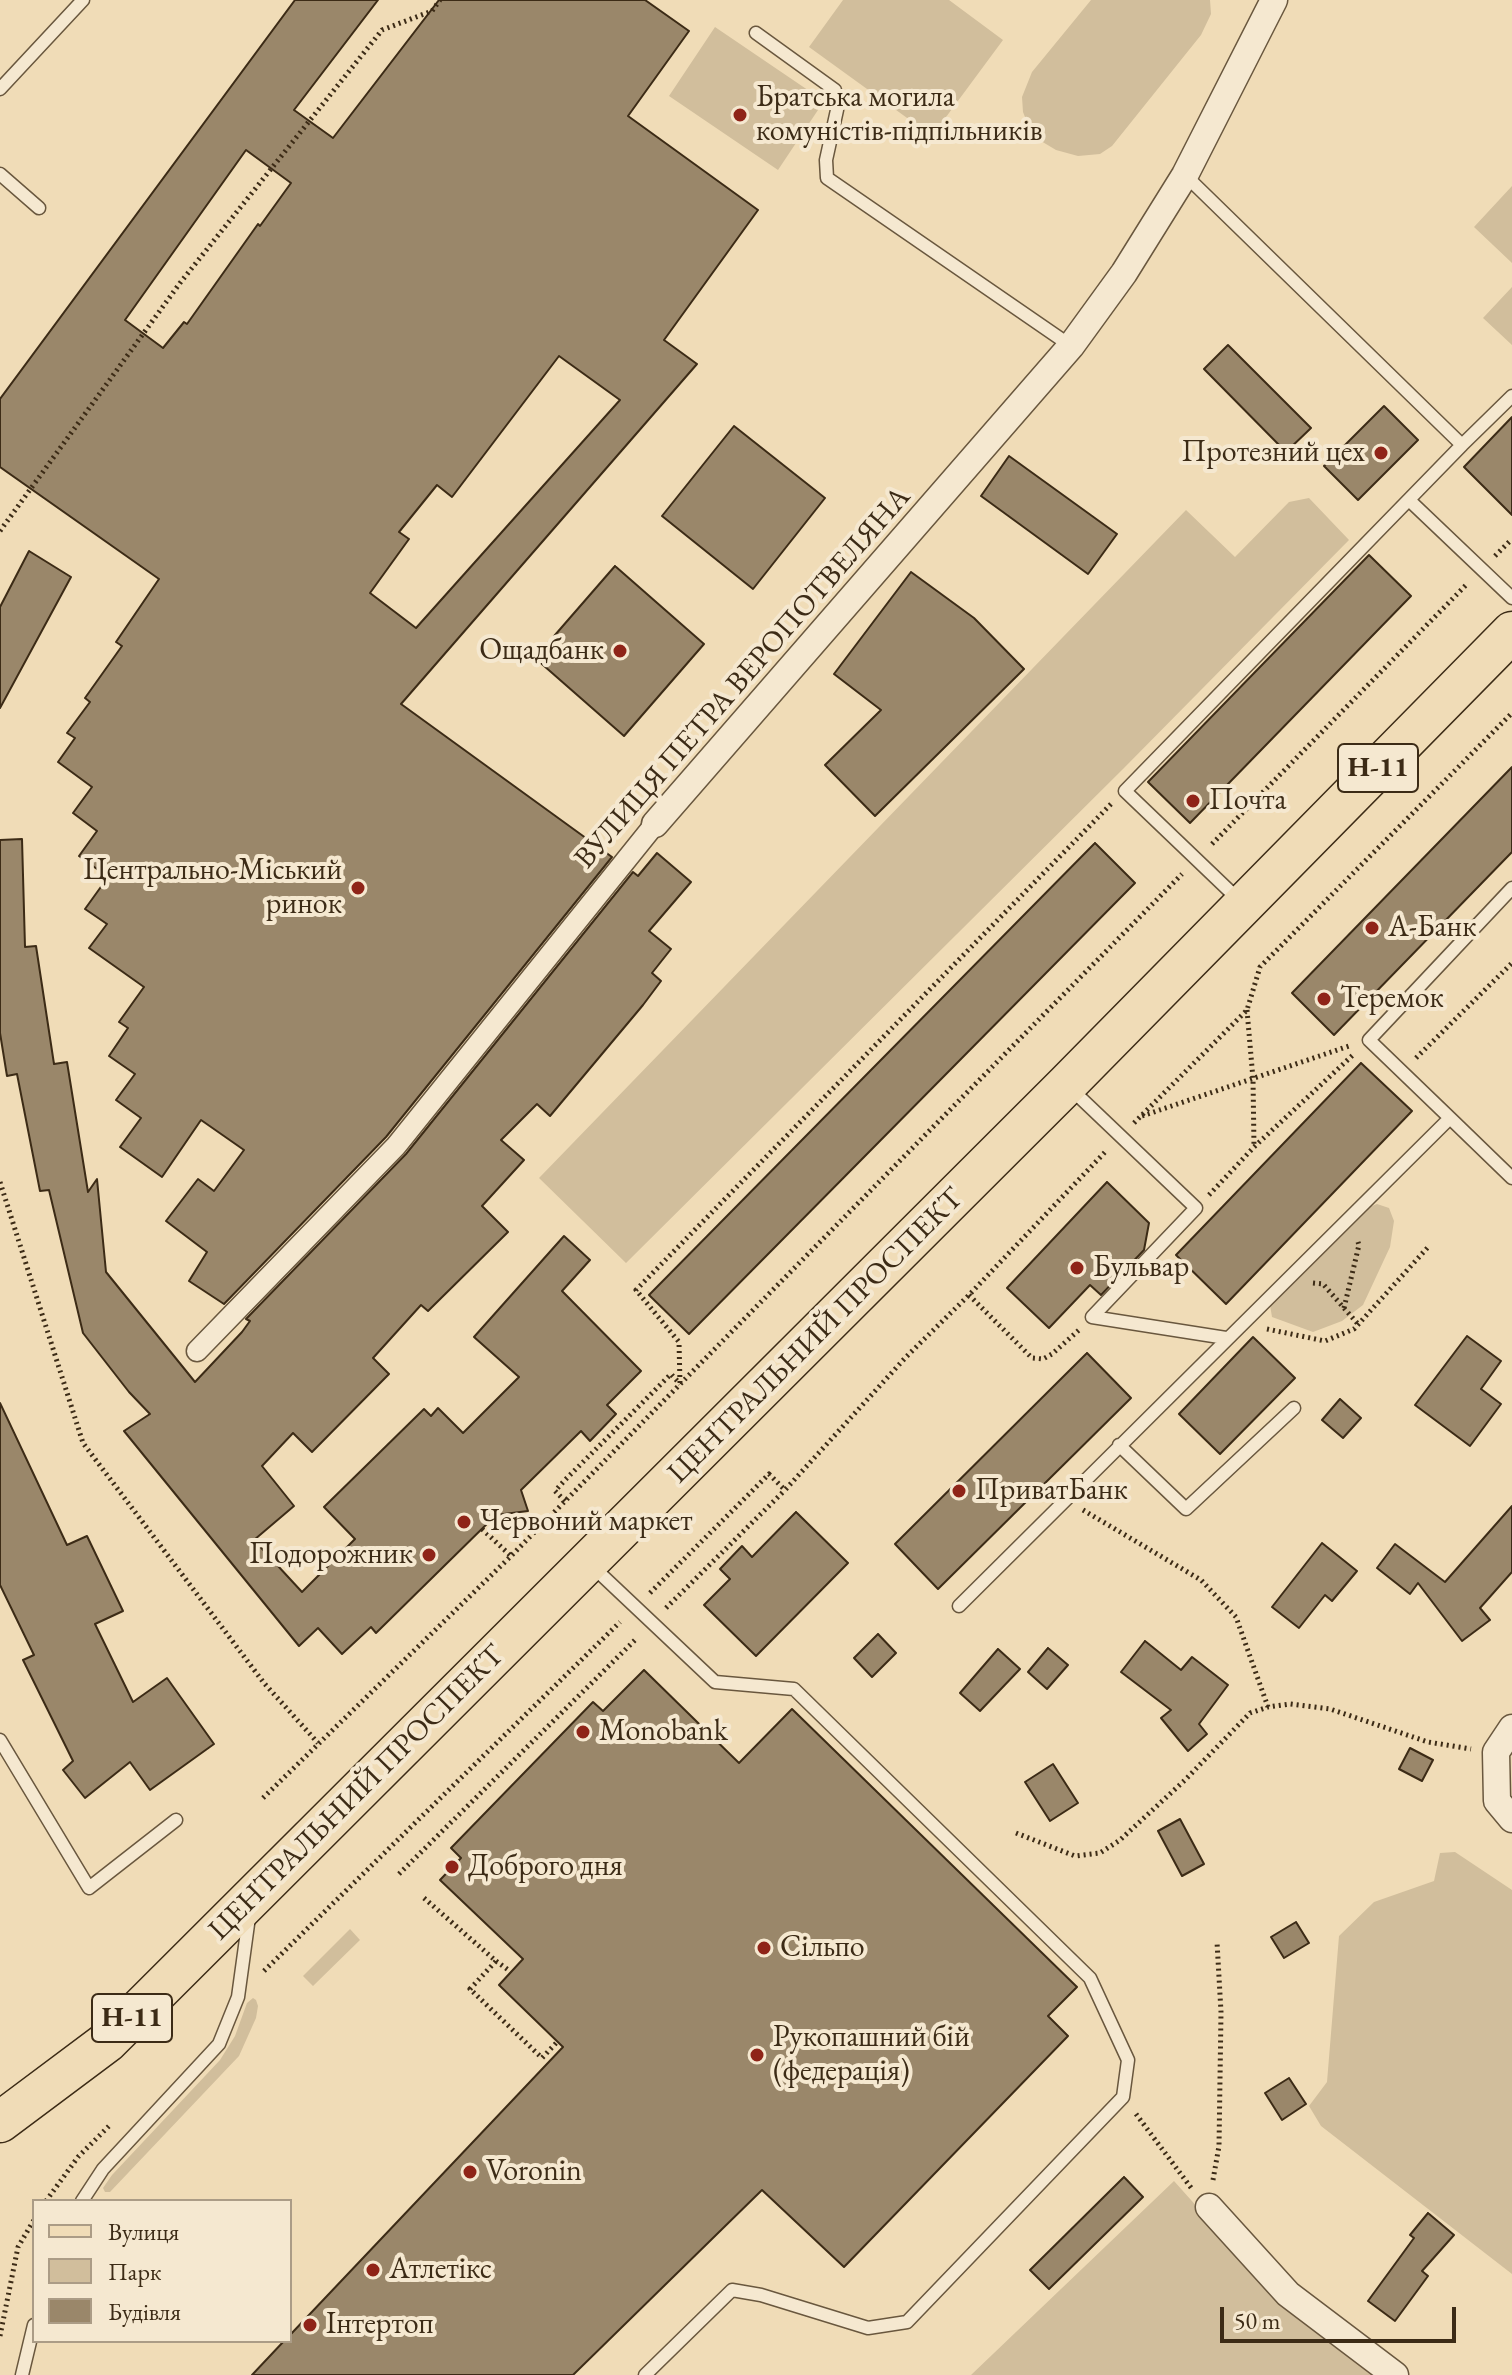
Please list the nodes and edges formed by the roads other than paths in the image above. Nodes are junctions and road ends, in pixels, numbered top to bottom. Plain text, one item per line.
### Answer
1 (83, 0) edge
2 (1274, 0) edge
3 (756, 33) dead end
4 (0, 89) edge
5 (0, 174) edge
6 (1185, 175) junction
7 (39, 208) dead end
8 (1071, 346) junction
9 (1512, 396) edge
10 (1462, 445) junction
11 (1409, 500) junction
12 (1512, 598) edge
13 (1512, 632) edge
14 (655, 824) joint
15 (1512, 888) edge
16 (1243, 904) junction
17 (1066, 1085) junction
18 (1450, 1118) junction
19 (1512, 1178) edge
20 (1226, 1338) junction
21 (197, 1351) dead end
22 (1294, 1408) dead end
23 (1119, 1445) junction
24 (588, 1563) junction
25 (959, 1606) dead end
26 (1512, 1728) edge
27 (0, 1740) edge
28 (1512, 1819) edge
29 (176, 1820) dead end
30 (251, 1899) junction
31 (0, 2122) edge
32 (83, 2199) edge
33 (1209, 2207) road end
34 (32, 2333) edge
35 (22, 2375) edge
36 (645, 2375) edge
37 (1395, 2375) edge

1 - 4 lane
2 - 6 street, ВУЛИЦЯ ПЕТРА ВЕРОПОТВЕЛЯНА
3 - 8 lane
5 - 7 lane
6 - 8 street, ВУЛИЦЯ ПЕТРА ВЕРОПОТВЕЛЯНА
6 - 10 lane
8 - 14 street, ВУЛИЦЯ ПЕТРА ВЕРОПОТВЕЛЯНА
9 - 10 lane
10 - 11 lane
11 - 12 lane
11 - 16 lane
13 - 16 main road, ЦЕНТРАЛЬНИЙ ПРОСПЕКТ / Н-11
14 - 21 street, ВУЛИЦЯ ПЕТРА ВЕРОПОТВЕЛЯНА
15 - 18 lane
16 - 17 main road, ЦЕНТРАЛЬНИЙ ПРОСПЕКТ / Н-11
17 - 20 lane
17 - 24 main road, ЦЕНТРАЛЬНИЙ ПРОСПЕКТ / Н-11
18 - 19 lane
18 - 20 lane
20 - 23 lane
22 - 23 lane
23 - 25 lane
24 - 30 main road, ЦЕНТРАЛЬНИЙ ПРОСПЕКТ / Н-11
24 - 36 lane
26 - 28 street
27 - 29 lane
30 - 31 main road, ЦЕНТРАЛЬНИЙ ПРОСПЕКТ / Н-11
30 - 32 lane
33 - 37 street
34 - 35 lane

